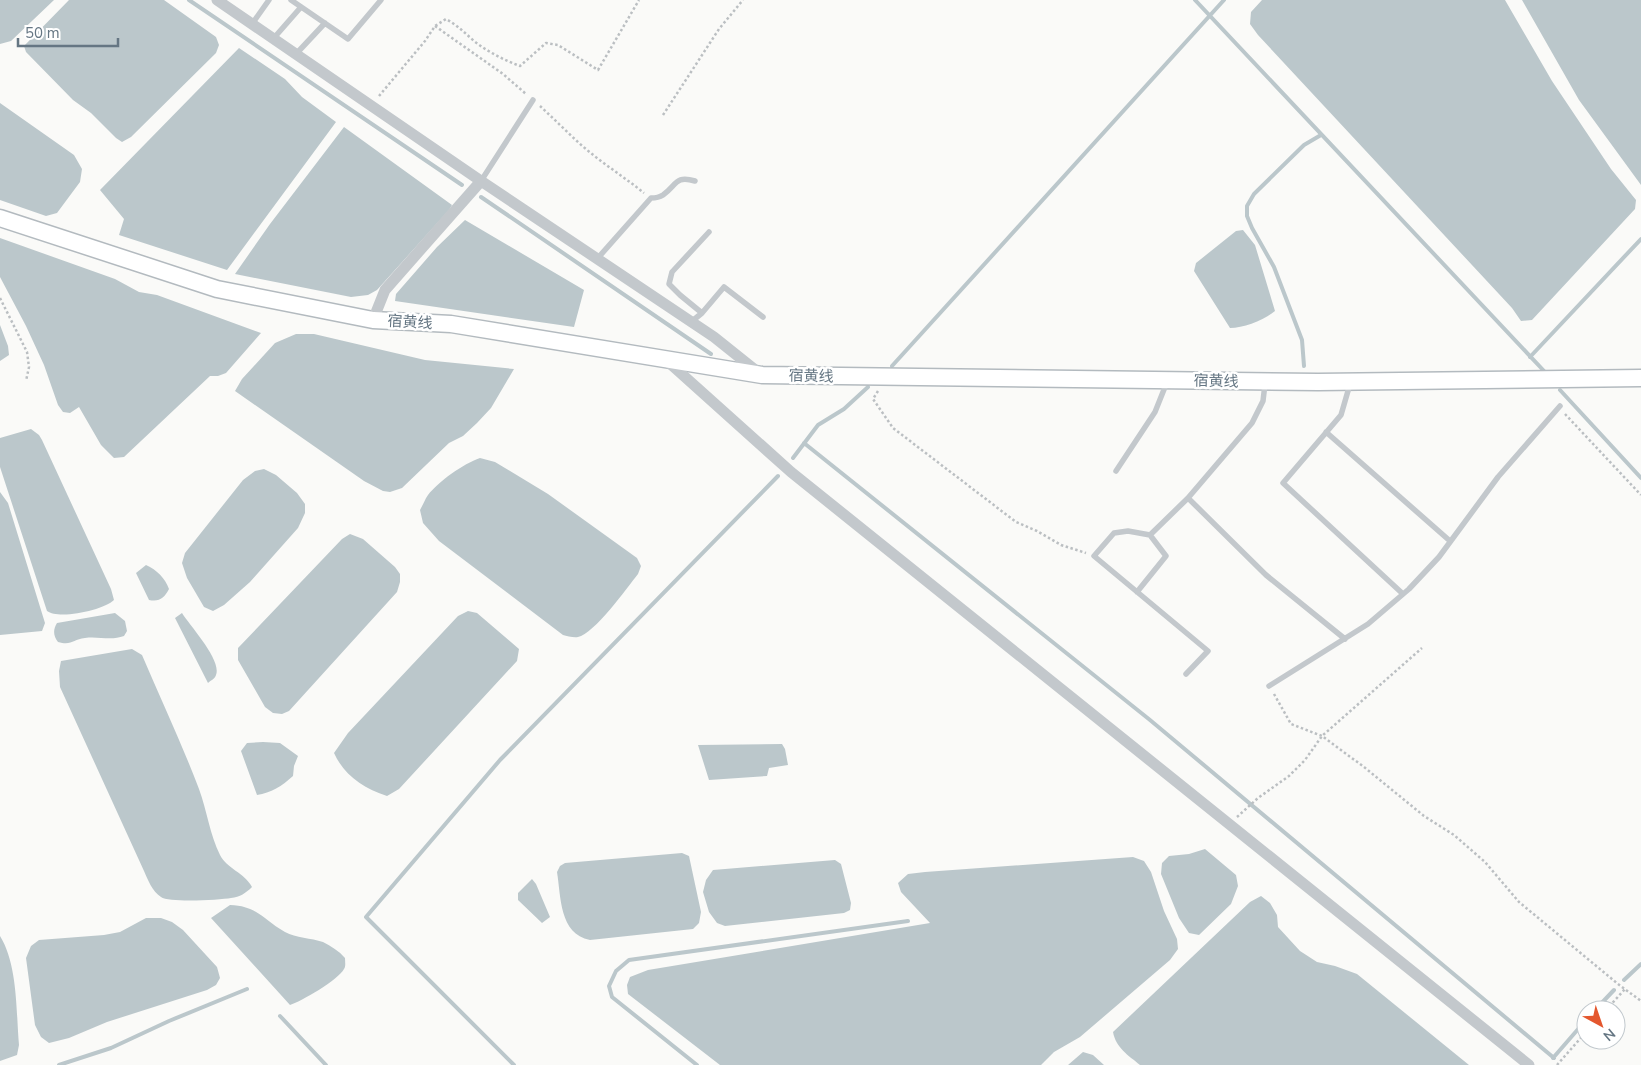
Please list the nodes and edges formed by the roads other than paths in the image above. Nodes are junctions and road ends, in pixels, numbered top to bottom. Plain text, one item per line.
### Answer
1 (217, 0) edge
2 (269, 0) edge
3 (291, 0) edge
4 (382, 0) edge
5 (301, 7) junction
6 (325, 23) junction
7 (252, 24) junction
8 (274, 39) junction
9 (296, 54) junction
10 (533, 100) road end
11 (481, 181) junction
12 (696, 181) dead end
13 (0, 218) edge
14 (708, 232) dead end
15 (597, 259) junction
16 (702, 313) junction
17 (763, 317) dead end
18 (373, 320) junction
19 (691, 322) junction
20 (665, 359) junction
21 (762, 375) junction
22 (1641, 378) edge
23 (1168, 380) junction
24 (1265, 382) junction
25 (1350, 382) junction
26 (1560, 406) road end
27 (1326, 432) junction
28 (1116, 471) dead end
29 (1188, 498) junction
30 (1150, 534) junction
31 (1450, 541) junction
32 (1137, 592) junction
33 (1403, 594) junction
34 (1345, 639) junction
35 (1186, 674) dead end
36 (1269, 686) road end
37 (1529, 1065) edge

1 - 7 street
2 - 7 lane
3 - 5 lane
4 - 6 lane
5 - 6 lane
5 - 8 lane
6 - 9 lane
7 - 8 street
8 - 9 street
9 - 11 street
10 - 11 lane
11 - 15 street
11 - 18 street
12 - 15 lane
13 - 18 main road, 宿黄线
14 - 16 lane
15 - 19 street
16 - 17 lane
16 - 19 lane
18 - 20 main road, 宿黄线
19 - 21 street
20 - 21 main road, 宿黄线
20 - 37 street
21 - 23 main road, 宿黄线
22 - 25 main road, 宿黄线
23 - 24 main road, 宿黄线
23 - 28 lane
24 - 25 main road, 宿黄线
24 - 29 lane
25 - 27 lane
26 - 31 lane
27 - 31 lane
27 - 33 lane
29 - 30 lane
29 - 34 lane
30 - 32 lane
30 - 32 lane
31 - 33 lane
32 - 35 lane
33 - 34 lane
34 - 36 lane

